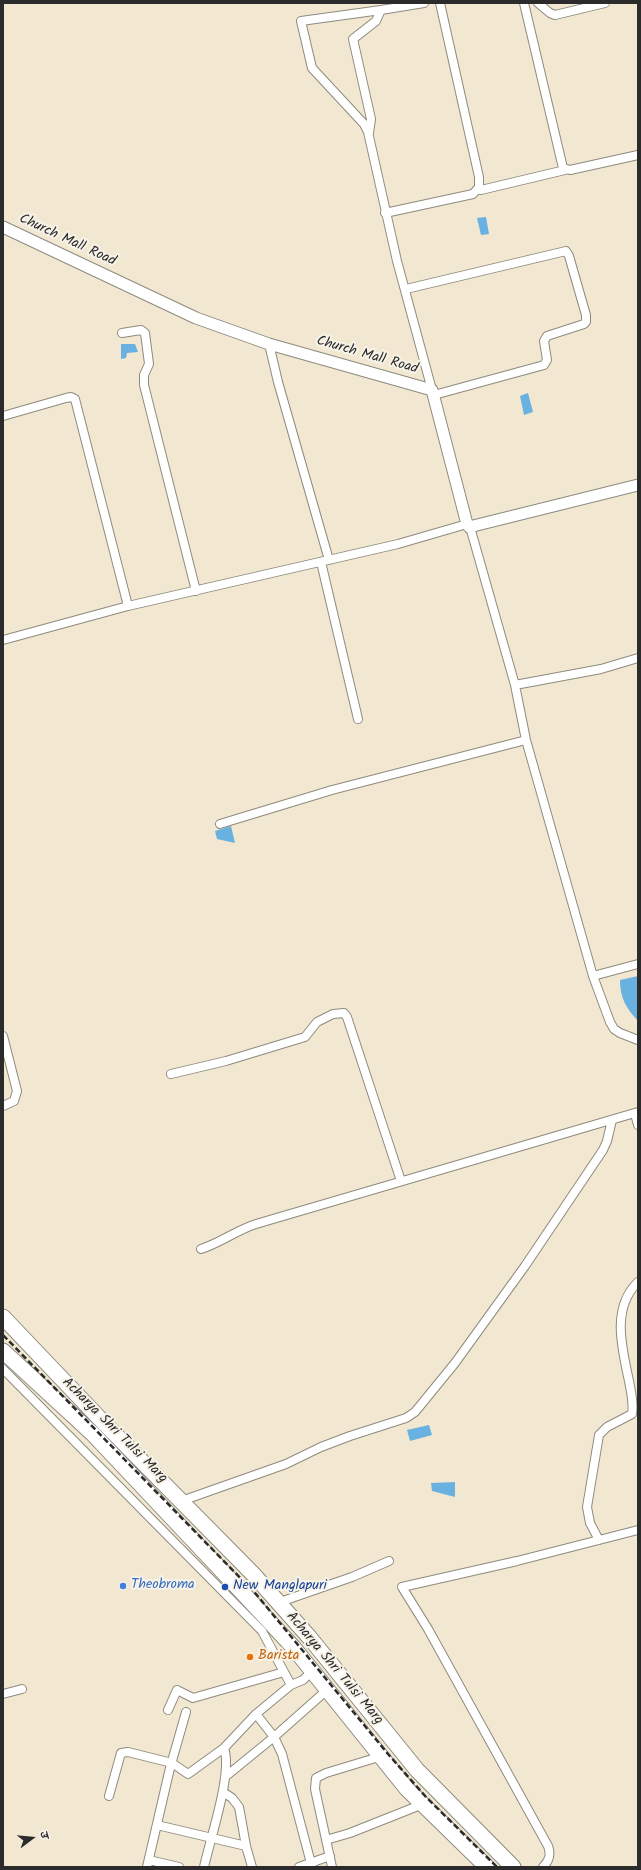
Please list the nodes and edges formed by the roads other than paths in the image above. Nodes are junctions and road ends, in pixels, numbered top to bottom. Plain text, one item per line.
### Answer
1 (424, 3) edge
2 (440, 3) edge
3 (524, 3) edge
4 (538, 3) edge
5 (605, 3) edge
6 (381, 10) junction
7 (369, 135) junction
8 (638, 155) edge
9 (565, 170) junction
10 (481, 190) dead end
11 (386, 213) junction
12 (3, 227) edge
13 (406, 289) junction
14 (122, 333) dead end
15 (269, 344) junction
16 (433, 392) junction
17 (3, 416) edge
18 (638, 485) edge
19 (468, 526) junction
20 (325, 561) junction
21 (196, 591) junction
22 (128, 606) junction
23 (3, 640) edge
24 (638, 658) edge
25 (515, 686) junction
26 (358, 719) dead end
27 (526, 740) junction
28 (220, 824) dead end
29 (638, 964) edge
30 (592, 976) junction
31 (3, 1036) edge
32 (638, 1040) edge
33 (171, 1074) dead end
34 (3, 1106) edge
35 (636, 1113) edge
36 (612, 1120) junction
37 (638, 1125) edge
38 (401, 1181) junction
39 (201, 1249) dead end
40 (638, 1282) edge
41 (3, 1307) edge
42 (3, 1317) edge
43 (3, 1351) edge
44 (3, 1370) edge
45 (187, 1499) junction
46 (638, 1530) edge
47 (599, 1540) junction
48 (389, 1561) dead end
49 (283, 1601) junction
50 (305, 1633) junction
51 (293, 1647) junction
52 (312, 1671) junction
53 (284, 1672) junction
54 (291, 1684) junction
55 (22, 1689) dead end
56 (327, 1690) junction
57 (3, 1694) edge
58 (168, 1710) dead end
59 (186, 1712) dead end
60 (256, 1714) junction
61 (274, 1737) junction
62 (224, 1748) junction
63 (382, 1756) junction
64 (172, 1763) junction
65 (225, 1777) junction
66 (223, 1792) junction
67 (109, 1796) dead end
68 (423, 1804) junction
69 (157, 1825) junction
70 (210, 1837) junction
71 (326, 1840) junction
72 (246, 1846) junction
73 (330, 1856) junction
74 (148, 1863) edge
75 (312, 1865) edge
76 (180, 1867) edge
77 (204, 1867) edge
78 (252, 1867) edge
79 (298, 1867) edge
80 (332, 1867) edge
81 (487, 1867) edge
82 (513, 1867) edge
83 (520, 1867) edge
84 (544, 1867) edge

1 - 6 street
2 - 11 street
3 - 9 street
4 - 5 street
6 - 7 street
6 - 7 street
7 - 11 street
8 - 9 street
9 - 10 street
11 - 13 street
12 - 15 street, Church Mall Road
13 - 16 street
13 - 16 street
14 - 21 street
15 - 16 street, Church Mall Road
15 - 20 street
16 - 19 street
17 - 22 street
18 - 19 street
19 - 20 street
19 - 25 street
20 - 21 street
20 - 26 street
21 - 22 street
22 - 23 street
24 - 25 street
25 - 27 street
27 - 28 street
27 - 30 street
29 - 30 street
30 - 32 street
31 - 34 street
33 - 38 street
35 - 36 street
35 - 37 street
36 - 38 street
36 - 45 street
38 - 39 street
40 - 47 street
41 - 45 street
42 - 50 highway, Acharya Shri Tulsi Marg
43 - 51 highway, Acharya Shri Tulsi Marg
44 - 53 street
45 - 49 street
46 - 47 street
47 - 84 street
48 - 49 street
49 - 83 street
50 - 51 highway
50 - 82 highway, Acharya Shri Tulsi Marg
51 - 52 highway, Acharya Shri Tulsi Marg
52 - 54 street
52 - 56 highway, Acharya Shri Tulsi Marg
53 - 54 street
53 - 58 street
54 - 60 street
55 - 57 street
56 - 61 street
56 - 63 highway, Acharya Shri Tulsi Marg
59 - 64 street
60 - 61 street
60 - 62 street
61 - 65 street
61 - 75 street
62 - 64 street
62 - 65 street
63 - 68 highway, Acharya Shri Tulsi Marg
63 - 71 street
64 - 67 street
64 - 69 street
65 - 66 street
66 - 70 street
66 - 72 street
68 - 71 street
68 - 81 highway, Acharya Shri Tulsi Marg
69 - 70 street
69 - 74 street
70 - 72 street
70 - 77 street
71 - 73 street
72 - 78 street
73 - 75 street
73 - 80 street
74 - 76 street
75 - 79 street

